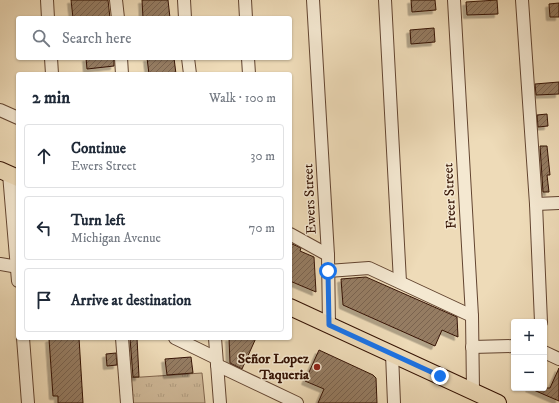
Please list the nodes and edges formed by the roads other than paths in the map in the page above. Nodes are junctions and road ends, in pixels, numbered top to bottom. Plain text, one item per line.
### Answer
1 (47, 0) edge
2 (116, 0) edge
3 (184, 0) edge
4 (245, 0) edge
5 (313, 0) edge
6 (385, 0) edge
7 (454, 0) edge
8 (522, 0) edge
9 (48, 16) edge
10 (118, 16) edge
11 (185, 16) edge
12 (246, 16) edge
13 (51, 60) edge
14 (121, 60) edge
15 (188, 60) edge
16 (248, 60) edge
17 (52, 72) edge
18 (122, 72) edge
19 (190, 72) edge
20 (249, 72) edge
21 (0, 110) edge
22 (16, 117) edge
23 (9, 174) edge
24 (559, 203) edge
25 (536, 204) junction
26 (292, 235) edge
27 (16, 255) edge
28 (328, 255) junction
29 (0, 264) edge
30 (16, 267) edge
31 (328, 271) junction
32 (400, 282) junction
33 (292, 308) edge
34 (472, 316) junction
35 (541, 319) edge
36 (329, 325) junction
37 (23, 340) edge
38 (122, 340) edge
39 (179, 340) edge
40 (215, 340) edge
41 (511, 346) edge
42 (472, 347) junction
43 (547, 353) edge
44 (392, 354) junction
45 (559, 359) edge
46 (217, 361) junction
47 (472, 391) junction
48 (28, 403) edge
49 (127, 403) edge
50 (220, 403) edge
51 (297, 403) edge
52 (394, 403) edge
53 (498, 403) edge

1 - 9 street
2 - 10 street
3 - 11 street
4 - 12 street
5 - 28 street, Ewers Street
6 - 32 street
7 - 34 street, Freer Street
8 - 25 street
13 - 17 street
14 - 18 street
15 - 19 street
16 - 20 street
21 - 22 street
23 - 27 street
24 - 25 street
25 - 35 street
26 - 28 street
28 - 31 street, Ewers Street
29 - 30 street
31 - 32 street
31 - 36 street, Ewers Street
32 - 34 street
33 - 36 main road
34 - 42 street, Freer Street
36 - 44 main road
37 - 48 street
38 - 49 street
39 - 46 street
40 - 46 street
41 - 42 street
42 - 47 street, Freer Street
43 - 45 street
44 - 47 main road
44 - 52 street
46 - 50 street
46 - 51 street
47 - 53 main road

